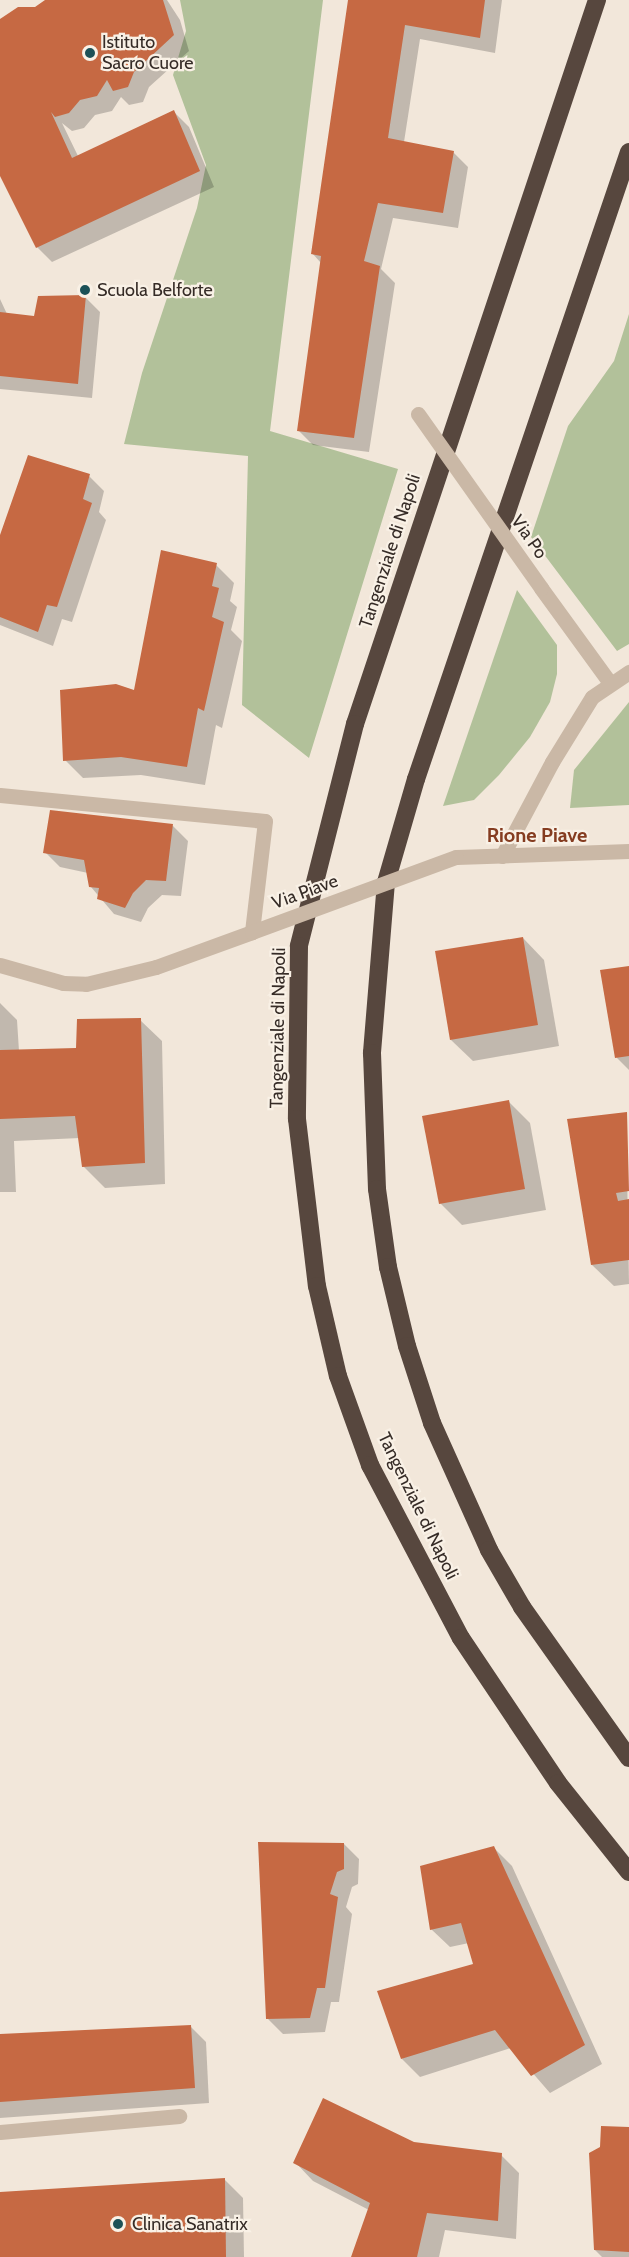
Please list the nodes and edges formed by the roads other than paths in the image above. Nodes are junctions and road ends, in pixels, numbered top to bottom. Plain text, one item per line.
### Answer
1 (597, 0) edge
2 (629, 152) edge
3 (418, 414) dead end
4 (629, 672) edge
5 (610, 683) junction
6 (0, 795) edge
7 (629, 851) edge
8 (502, 856) junction
9 (252, 932) junction
10 (0, 965) edge
11 (629, 1758) edge
12 (629, 1872) edge
13 (179, 2116) dead end
14 (0, 2132) edge

1 - 12 highway, Tangenziale di Napoli
2 - 11 highway
3 - 5 street, Via Po, bridge
4 - 5 street
5 - 8 street
6 - 9 street
7 - 8 street, Via Piave
8 - 9 street, Via Piave, bridge
9 - 10 street, Via Piave
13 - 14 street

